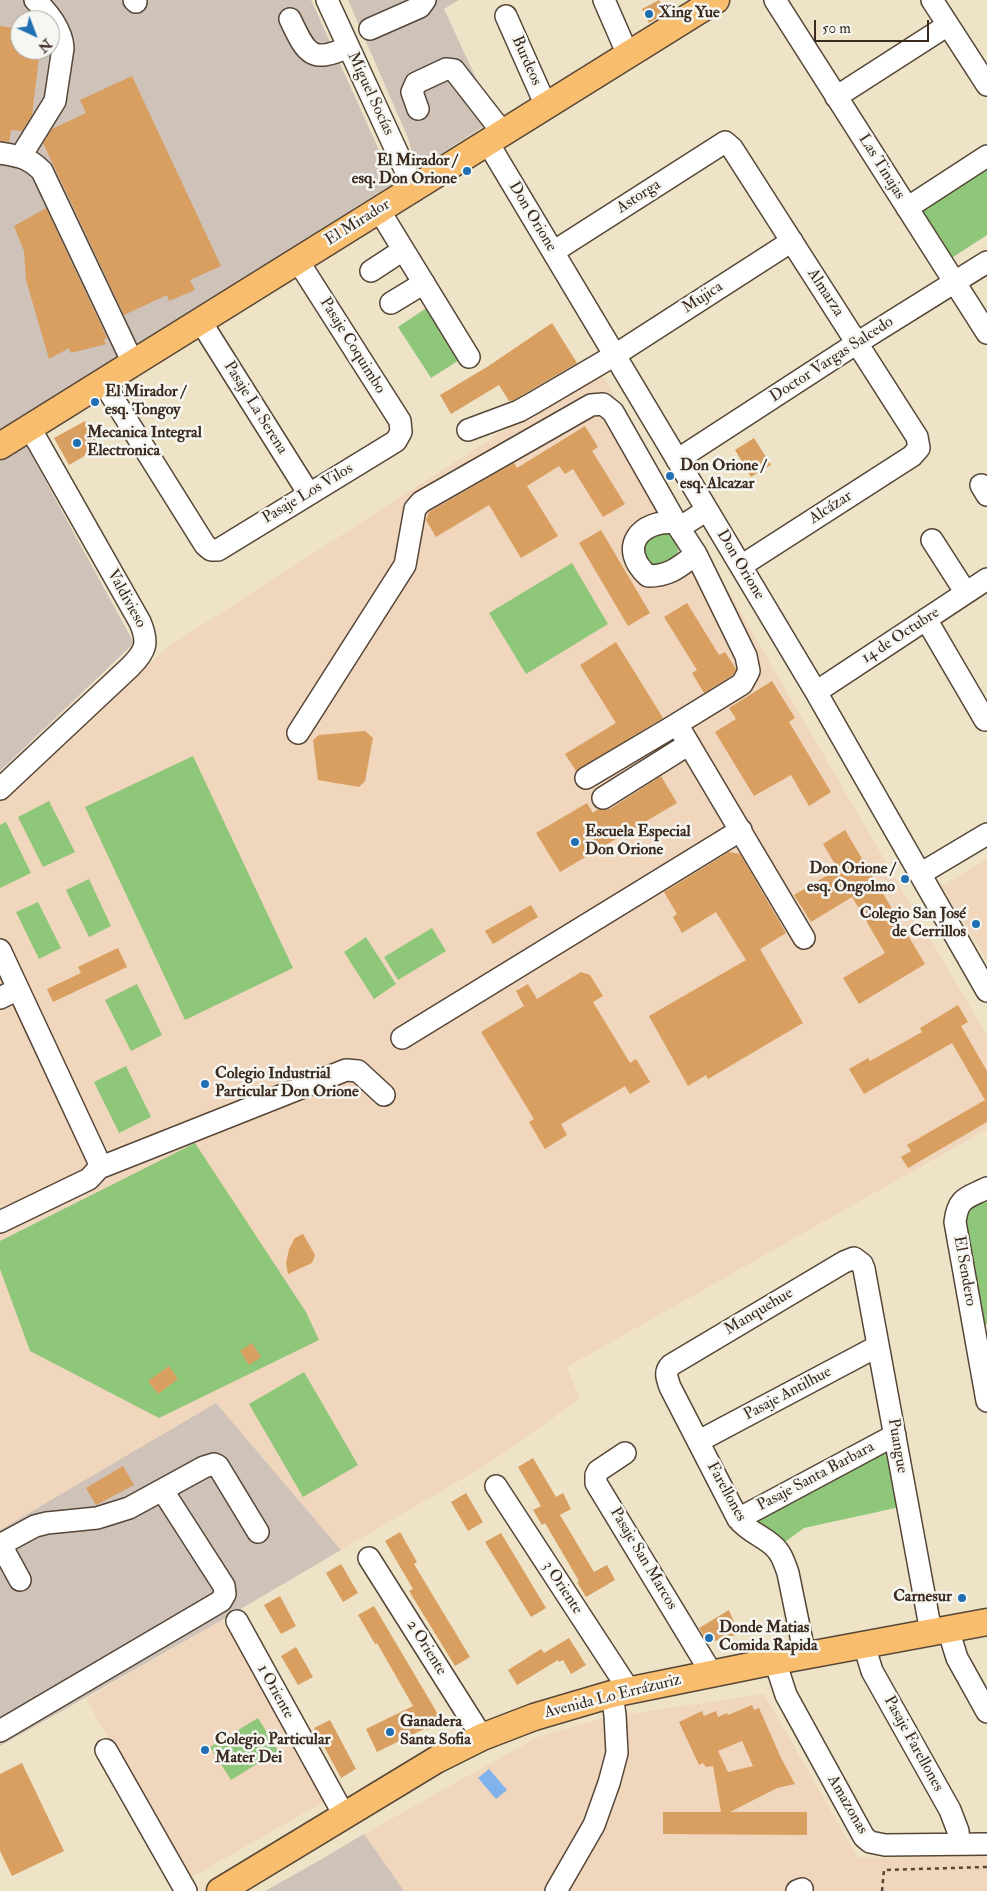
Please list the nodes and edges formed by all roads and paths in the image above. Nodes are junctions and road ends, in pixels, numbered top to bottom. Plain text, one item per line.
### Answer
1 (425, 0) edge
2 (604, 0) edge
3 (775, 0) edge
4 (932, 0) edge
5 (712, 1) edge
6 (332, 2) edge
7 (43, 4) edge
8 (506, 16) dead end
9 (290, 19) dead end
10 (948, 25) junction
11 (370, 30) dead end
12 (348, 47) junction
13 (628, 55) junction
14 (987, 85) edge
15 (836, 97) junction
16 (546, 106) junction
17 (418, 109) dead end
18 (495, 138) junction
19 (725, 142) joint
20 (0, 153) edge
21 (21, 156) junction
22 (987, 156) edge
23 (414, 189) junction
24 (907, 208) junction
25 (379, 210) junction
26 (792, 241) junction
27 (403, 250) junction
28 (553, 252) junction
29 (298, 261) junction
30 (987, 262) edge
31 (371, 271) dead end
32 (954, 282) junction
33 (424, 283) junction
34 (391, 303) dead end
35 (201, 322) junction
36 (987, 333) edge
37 (857, 343) junction
38 (614, 355) junction
39 (469, 357) dead end
40 (133, 363) junction
41 (103, 382) junction
42 (30, 428) junction
43 (468, 430) dead end
44 (401, 432) joint
45 (0, 446) edge
46 (919, 448) joint
47 (677, 460) junction
48 (309, 494) junction
49 (707, 510) junction
50 (678, 525) junction
51 (932, 540) dead end
52 (696, 554) junction
53 (741, 566) junction
54 (986, 581) edge
55 (966, 593) junction
56 (926, 619) junction
57 (816, 692) junction
58 (985, 720) dead end
59 (678, 724) junction
60 (298, 733) dead end
61 (689, 744) junction
62 (586, 778) dead end
63 (0, 789) edge
64 (603, 798) dead end
65 (740, 830) junction
66 (987, 834) edge
67 (920, 874) junction
68 (804, 938) dead end
69 (0, 950) edge
70 (987, 991) edge
71 (9, 993) edge
72 (402, 1038) dead end
73 (384, 1095) dead end
74 (99, 1168) junction
75 (986, 1190) edge
76 (0, 1222) edge
77 (859, 1261) joint
78 (981, 1331) edge
79 (878, 1346) junction
80 (666, 1376) joint
81 (987, 1401) edge
82 (894, 1435) junction
83 (699, 1441) junction
84 (625, 1453) dead end
85 (496, 1486) dead end
86 (162, 1491) junction
87 (738, 1519) junction
88 (258, 1532) dead end
89 (0, 1545) edge
90 (369, 1558) dead end
91 (20, 1580) dead end
92 (237, 1621) dead end
93 (987, 1622) edge
94 (940, 1630) junction
95 (864, 1645) junction
96 (805, 1656) junction
97 (775, 1662) junction
98 (712, 1674) junction
99 (620, 1692) junction
100 (987, 1712) edge
101 (0, 1730) edge
102 (482, 1737) junction
103 (106, 1750) dead end
104 (344, 1815) junction
105 (959, 1844) junction
106 (987, 1844) edge
107 (987, 1867) edge
108 (232, 1888) edge
109 (186, 1891) edge
110 (556, 1891) edge
111 (882, 1891) edge

1 - 11 street
2 - 13 street
3 - 15 street, Las Tinajas
4 - 10 street
5 - 13 main road, El Mirador
6 - 12 street, Miguel Socías
7 - 21 street
8 - 16 street, Burdeos
9 - 12 street
10 - 14 street
10 - 15 street
12 - 23 street, Miguel Socías
13 - 16 main road, El Mirador
15 - 24 street, Las Tinajas
16 - 18 main road, El Mirador
17 - 18 street, Don Orione
18 - 23 main road, El Mirador
18 - 28 street, Don Orione
19 - 26 street, Almarza
19 - 28 street, Astorga
20 - 21 street
21 - 40 street
22 - 24 street
23 - 25 main road, El Mirador
24 - 32 street, Las Tinajas
25 - 27 street
25 - 29 main road, El Mirador
26 - 37 street, Almarza
26 - 38 street, Mujica
27 - 31 street
27 - 33 street
28 - 38 street, Don Orione
29 - 35 main road, El Mirador
29 - 44 street, Pasaje Coquimbo
30 - 32 street, Doctor Vargas Salcedo
32 - 36 street, Las Tinajas
32 - 37 street, Doctor Vargas Salcedo
33 - 34 street
33 - 39 street
35 - 40 main road, El Mirador
35 - 48 street, Pasaje La Serena
37 - 46 street, Almarza
37 - 47 street, Doctor Vargas Salcedo
38 - 43 street, Mujica
38 - 47 street, Don Orione
40 - 41 main road, El Mirador
41 - 42 main road, El Mirador
41 - 48 street, Pasaje Los Vilos
42 - 45 main road, El Mirador
42 - 63 street, Valdivieso
44 - 48 street, Pasaje Los Vilos
46 - 53 street, Alcázar
47 - 49 street, Don Orione
49 - 50 street
49 - 53 street, Don Orione
50 - 52 street
50 - 52 street
50 - 60 street
51 - 55 street
52 - 59 street
53 - 57 street, Don Orione
54 - 55 street, 14 de Octubre
55 - 56 street, 14 de Octubre
56 - 57 street, 14 de Octubre
56 - 58 street
57 - 67 street, Don Orione
59 - 61 street
59 - 62 street
61 - 64 street
61 - 65 street
65 - 68 street
65 - 72 street
66 - 67 street
67 - 70 street, Don Orione
69 - 71 street
71 - 74 street
73 - 74 street
74 - 76 street
75 - 78 street, El Sendero
77 - 79 street, Puangue
77 - 80 street, Manquehue
78 - 81 street, El Sendero
79 - 82 street, Puangue
79 - 83 street, Pasaje Antilhue
80 - 83 street, Farellones
82 - 87 street, Pasaje Santa Barbara
82 - 94 street, Puangue
83 - 87 street, Farellones
84 - 98 street, Pasaje San Marcos
85 - 99 street, 3 Oriente
86 - 88 street
86 - 89 street
86 - 101 street
87 - 96 street, Farellones
89 - 91 street
90 - 102 street, 2 Oriente
92 - 104 street, 1 Oriente
93 - 94 main road, Avenida Lo Errázuriz
94 - 95 main road, Avenida Lo Errázuriz
94 - 100 street, Puangue
95 - 96 main road, Avenida Lo Errázuriz
95 - 105 street, Pasaje Farellones
96 - 97 main road, Avenida Lo Errázuriz
97 - 98 main road, Avenida Lo Errázuriz
97 - 105 street, Amazonas
98 - 99 main road, Avenida Lo Errázuriz
99 - 102 main road, Avenida Lo Errázuriz
99 - 110 street
102 - 104 main road, Avenida Lo Errázuriz
103 - 109 street
104 - 108 main road, Avenida Lo Errázuriz
105 - 106 street, Amazonas
107 - 111 path

